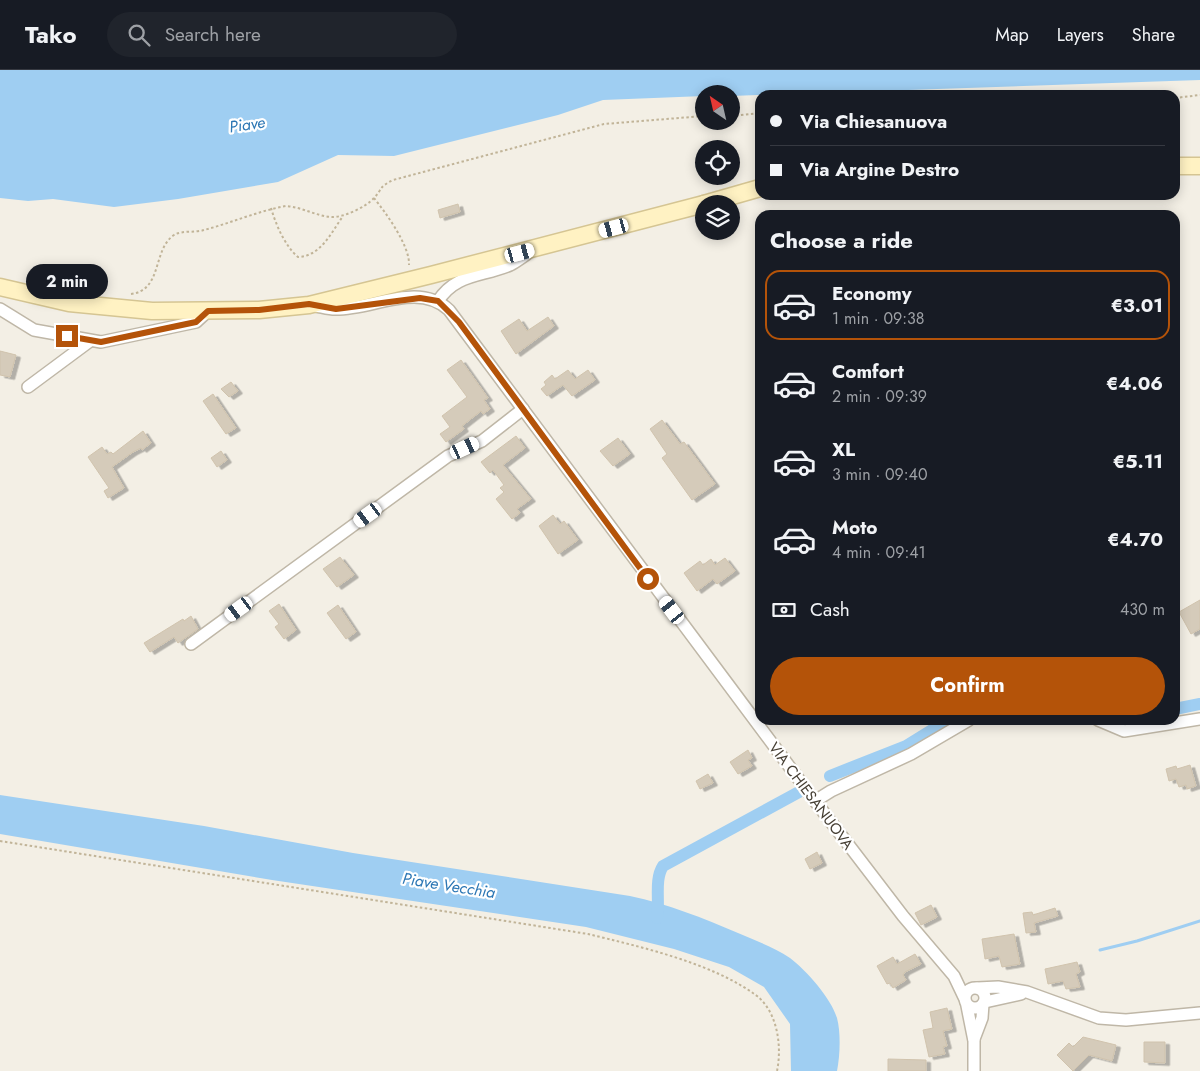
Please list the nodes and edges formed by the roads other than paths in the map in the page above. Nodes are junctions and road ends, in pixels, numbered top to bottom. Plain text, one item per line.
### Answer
1 (1180, 166) edge
2 (1200, 166) edge
3 (755, 189) edge
4 (736, 195) edge
5 (695, 206) edge
6 (538, 248) junction
7 (0, 287) edge
8 (438, 301) junction
9 (309, 304) junction
10 (0, 309) edge
11 (208, 311) junction
12 (90, 341) junction
13 (28, 387) dead end
14 (523, 409) junction
15 (191, 644) dead end
16 (1200, 719) edge
17 (755, 720) edge
18 (1180, 722) edge
19 (758, 725) edge
20 (961, 725) edge
21 (1110, 725) edge
22 (1162, 725) edge
23 (815, 801) junction
24 (954, 976) junction
25 (976, 988) junction
26 (1028, 992) junction
27 (966, 1001) junction
28 (984, 1003) junction
29 (1200, 1013) edge
30 (974, 1041) junction
31 (974, 1071) edge

1 - 2 street
3 - 4 street
5 - 6 street
6 - 8 street
6 - 9 street
7 - 11 street
8 - 9 street
8 - 14 street, VIA CHIESANUOVA
9 - 11 street
10 - 12 street
11 - 12 street
12 - 13 street
14 - 15 street
14 - 17 street, VIA CHIESANUOVA
16 - 18 street
19 - 23 street, VIA CHIESANUOVA
20 - 23 street
21 - 22 street
23 - 24 street, VIA CHIESANUOVA
24 - 25 street, VIA CHIESANUOVA
24 - 27 street, VIA CHIESANUOVA
25 - 26 street
25 - 27 street
25 - 28 street
26 - 28 street
26 - 29 street
27 - 28 street
27 - 30 street, VIA CHIESANUOVA
28 - 30 street, VIA CHIESANUOVA
30 - 31 street, VIA CHIESANUOVA

